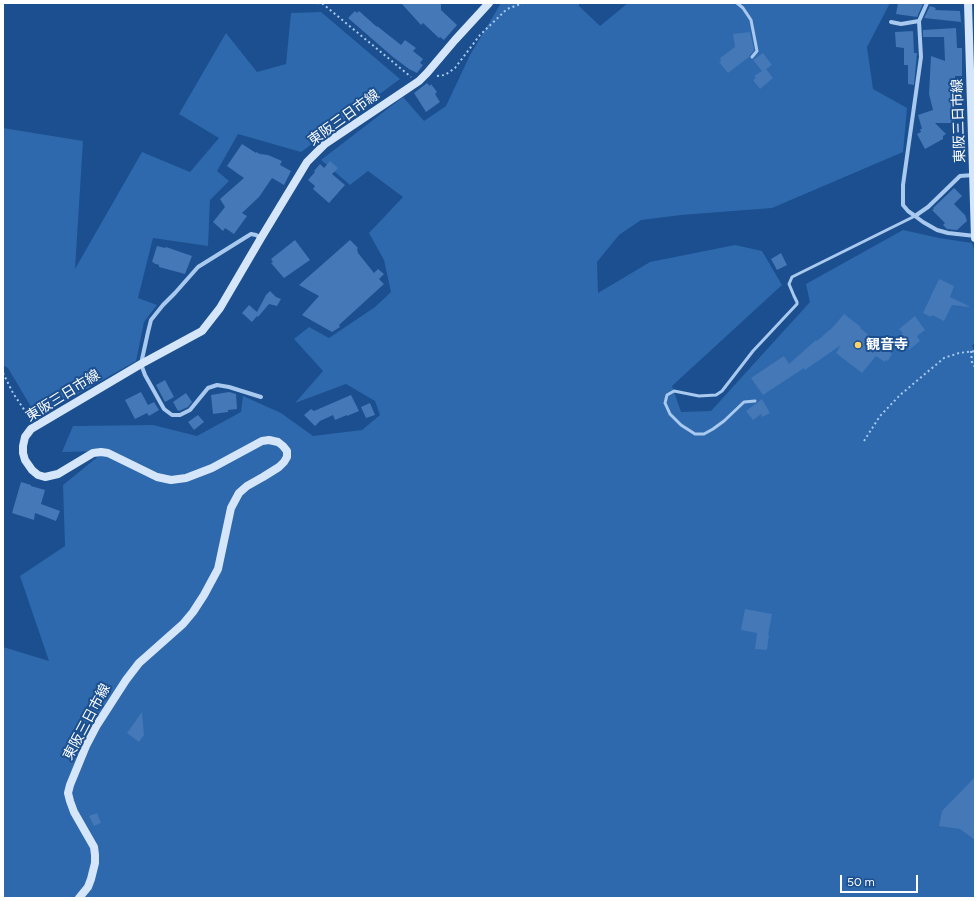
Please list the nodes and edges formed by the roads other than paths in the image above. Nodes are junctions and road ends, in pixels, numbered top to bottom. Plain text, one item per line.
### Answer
1 (489, 3) edge
2 (736, 3) edge
3 (927, 3) edge
4 (968, 3) edge
5 (919, 21) junction
6 (891, 22) dead end
7 (972, 52) edge
8 (752, 57) dead end
9 (973, 95) edge
10 (973, 174) junction
11 (915, 216) junction
12 (975, 237) edge
13 (261, 238) junction
14 (141, 364) junction
15 (261, 397) dead end
16 (754, 400) dead end
17 (79, 898) edge

1 - 13 main road, 東阪三日市線
2 - 8 lane
3 - 5 street
4 - 7 main road, 東阪三日市線
5 - 6 street
5 - 11 street
7 - 9 main road, 東阪三日市線
9 - 10 main road, 東阪三日市線
10 - 11 street
10 - 12 main road, 東阪三日市線
11 - 12 street
11 - 16 lane
13 - 14 main road, 東阪三日市線
13 - 14 street
14 - 15 street
14 - 17 main road, 東阪三日市線

